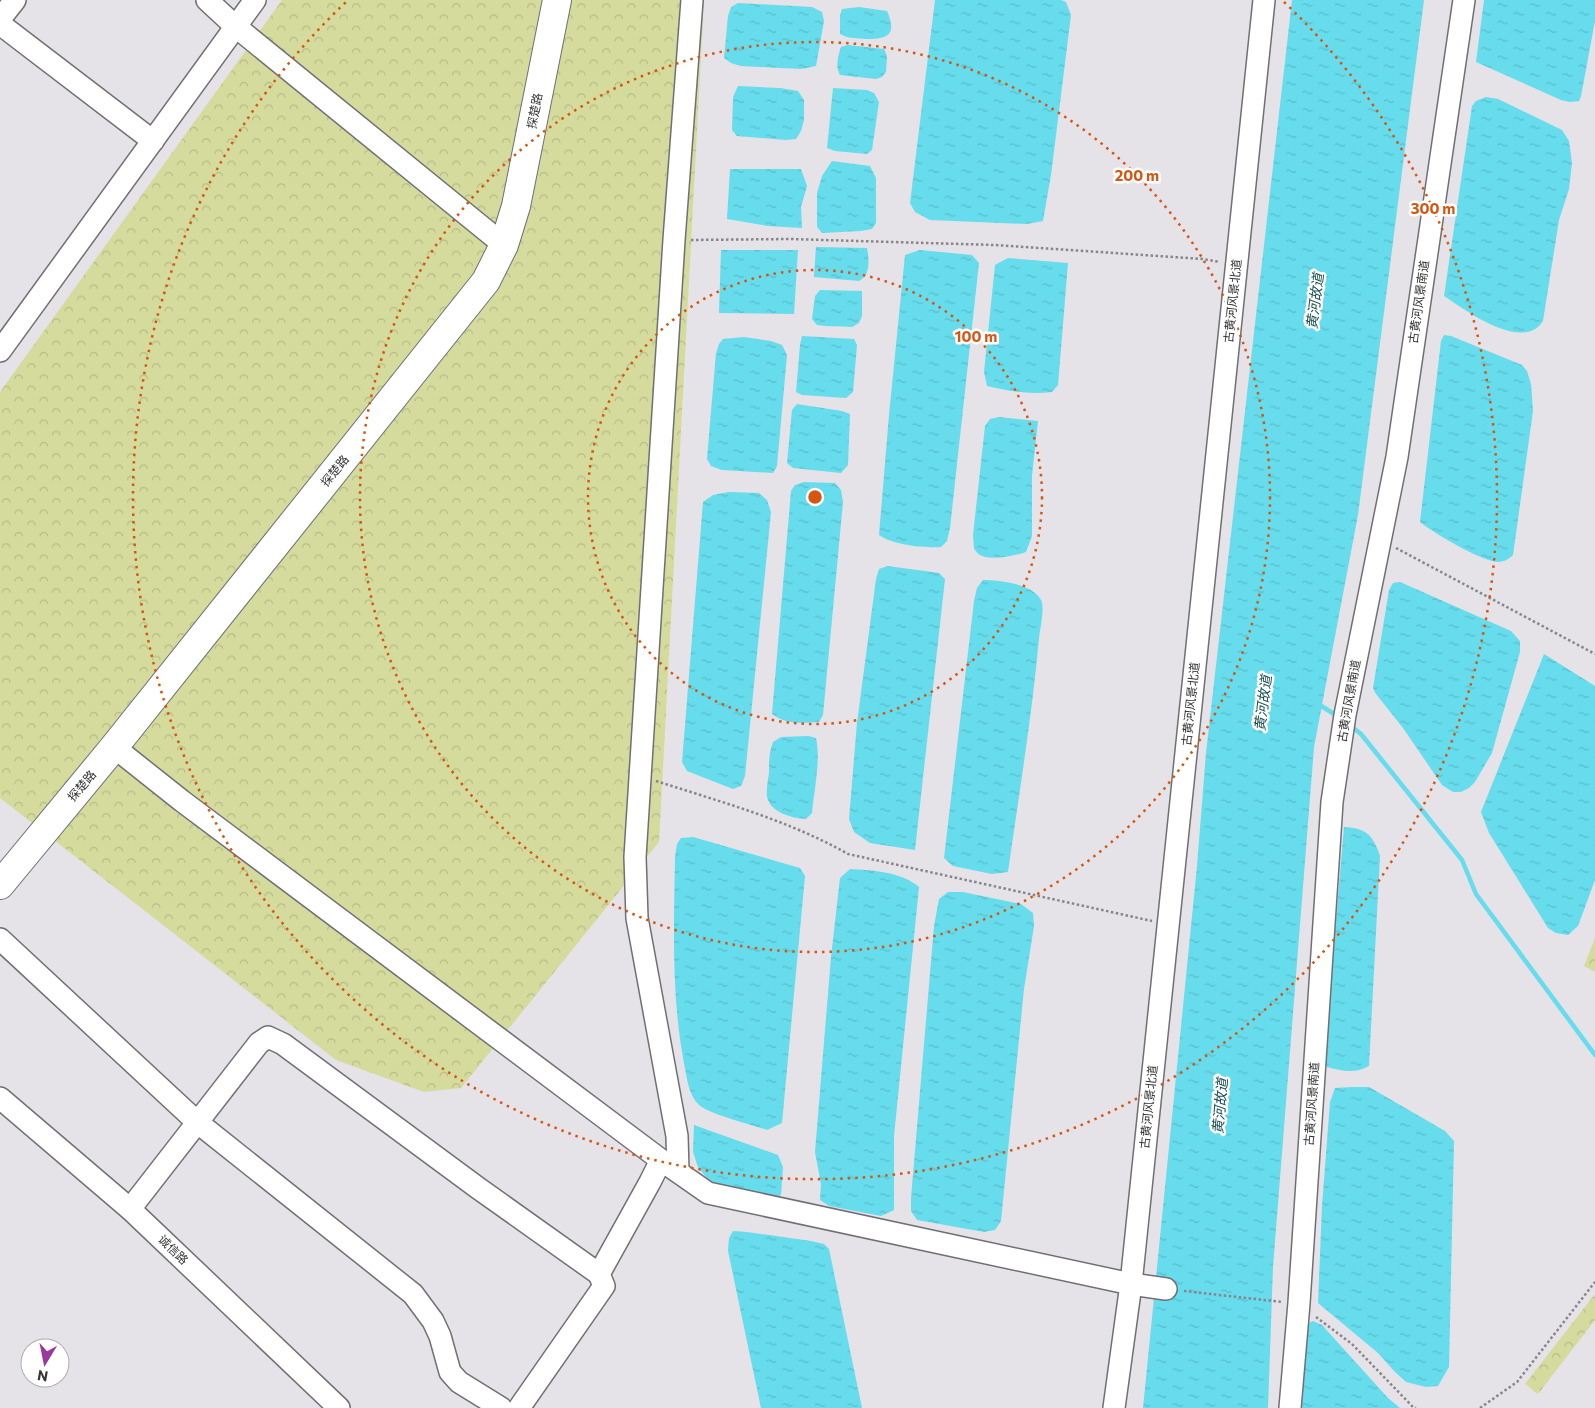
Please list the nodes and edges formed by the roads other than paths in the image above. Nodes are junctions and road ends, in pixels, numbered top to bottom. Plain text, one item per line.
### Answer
1 (15, 0) edge
2 (207, 0) edge
3 (255, 0) edge
4 (557, 0) edge
5 (692, 0) edge
6 (1264, 0) edge
7 (1464, 0) edge
8 (0, 20) edge
9 (0, 24) edge
10 (236, 26) junction
11 (154, 141) junction
12 (504, 245) junction
13 (0, 351) edge
14 (114, 748) junction
15 (0, 885) edge
16 (0, 939) edge
17 (0, 1098) edge
18 (197, 1122) junction
19 (669, 1165) junction
20 (130, 1209) junction
21 (599, 1274) junction
22 (1131, 1284) junction
23 (1166, 1289) road end
24 (339, 1408) edge
25 (501, 1408) edge
26 (519, 1408) edge
27 (1114, 1408) edge
28 (1290, 1408) edge

1 - 8 street
2 - 10 street
3 - 10 street
4 - 12 main road, 探楚路
5 - 19 street
6 - 22 street, 古黄河风景北道
7 - 28 street, 古黄河风景南道
9 - 11 street
10 - 11 street
10 - 12 street
11 - 13 street
12 - 14 main road, 探楚路
14 - 15 main road, 探楚路
14 - 19 street
16 - 18 street
17 - 20 street, 诚信路
18 - 20 street
18 - 21 street
18 - 25 street
19 - 21 street
19 - 22 street
20 - 24 street, 诚信路
21 - 26 street
22 - 23 street
22 - 27 street, 古黄河风景北道

